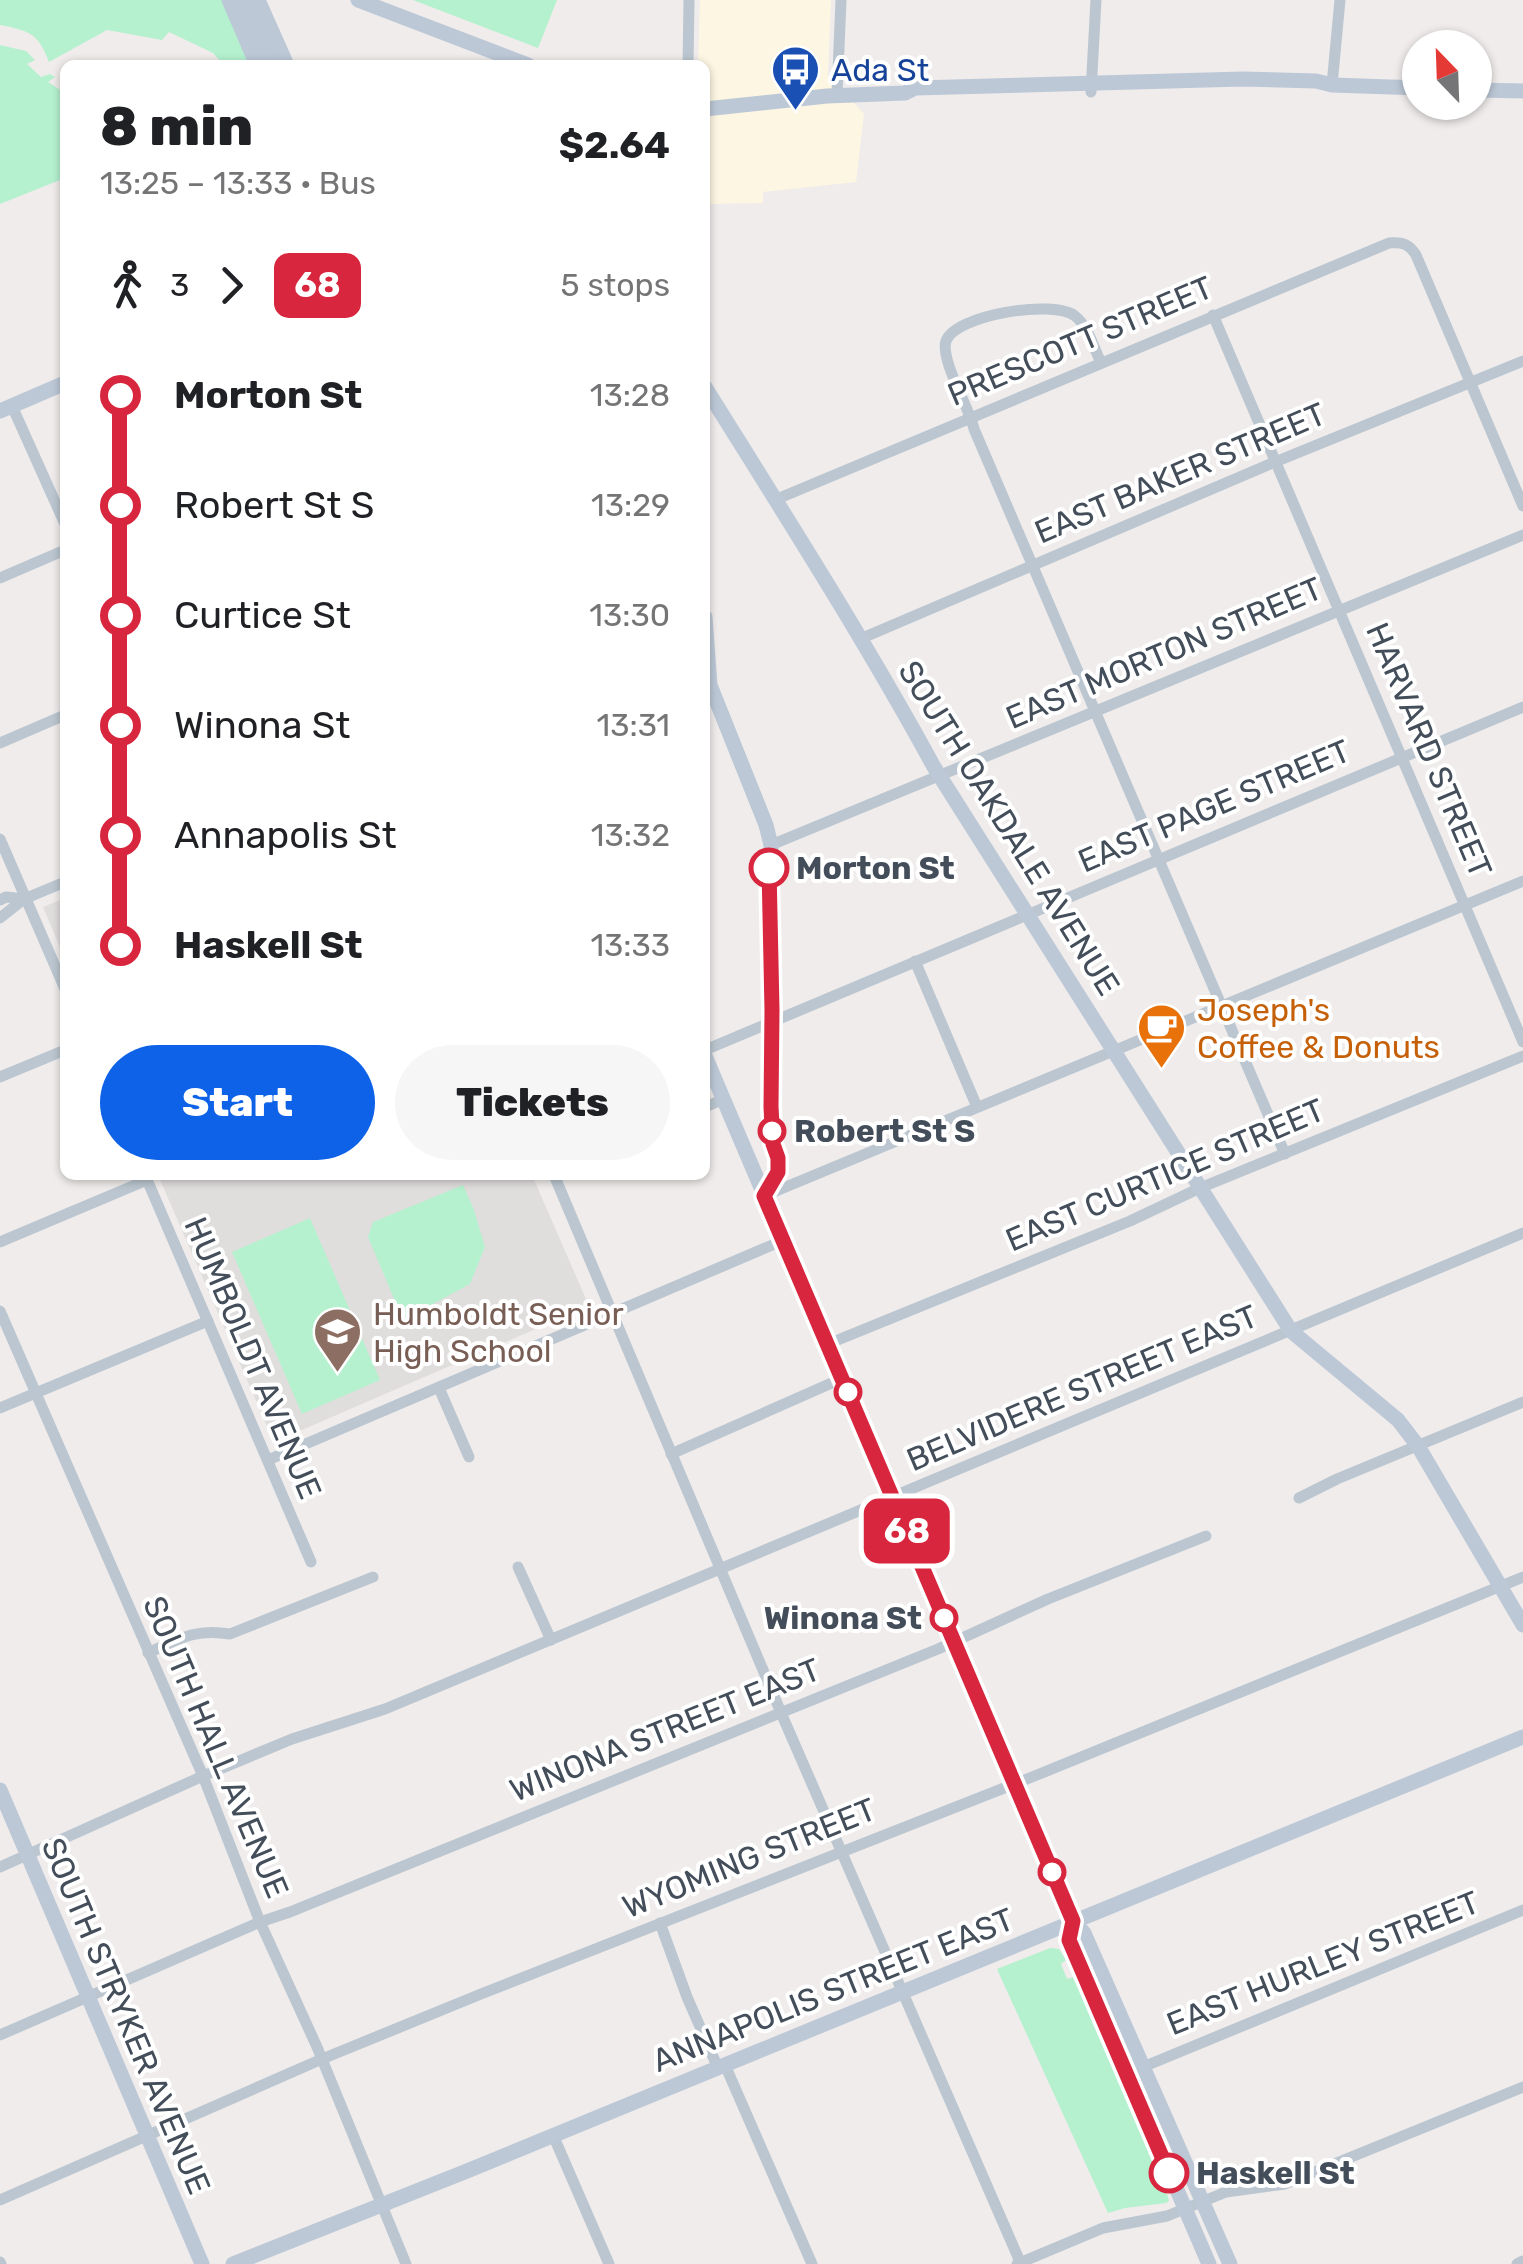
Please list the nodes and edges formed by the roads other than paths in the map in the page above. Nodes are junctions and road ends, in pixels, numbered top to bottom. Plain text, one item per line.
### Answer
1 (229, 0) edge
2 (244, 0) edge
3 (258, 0) edge
4 (358, 0) edge
5 (689, 0) edge
6 (841, 0) edge
7 (1096, 0) edge
8 (1340, 0) edge
9 (256, 60) edge
10 (270, 60) edge
11 (285, 60) edge
12 (515, 60) edge
13 (688, 60) edge
14 (1332, 85) junction
15 (1402, 87) edge
16 (1091, 88) junction
17 (1492, 90) edge
18 (1523, 91) edge
19 (836, 95) junction
20 (710, 108) edge
21 (1213, 315) junction
22 (1523, 361) edge
23 (1101, 362) junction
24 (1472, 382) junction
25 (60, 386) edge
26 (6, 409) edge
27 (711, 412) edge
28 (971, 416) junction
29 (1275, 462) junction
30 (777, 499) junction
31 (1523, 506) edge
32 (60, 514) edge
33 (1523, 534) edge
34 (60, 552) edge
35 (1032, 565) junction
36 (0, 578) edge
37 (1339, 610) junction
38 (860, 639) junction
39 (710, 685) edge
40 (1523, 707) edge
41 (1096, 711) junction
42 (60, 717) edge
43 (0, 743) edge
44 (1402, 757) junction
45 (940, 776) junction
46 (0, 840) edge
47 (771, 845) junction
48 (1158, 860) junction
49 (1523, 882) edge
50 (60, 884) edge
51 (24, 899) junction
52 (0, 900) edge
53 (1466, 905) junction
54 (1027, 914) junction
55 (0, 918) edge
56 (915, 961) junction
57 (60, 978) edge
58 (1221, 1006) junction
59 (772, 1022) junction
60 (1523, 1042) edge
61 (1114, 1050) junction
62 (710, 1051) edge
63 (60, 1052) edge
64 (1523, 1056) edge
65 (710, 1065) edge
66 (0, 1077) edge
67 (724, 1099) junction
68 (710, 1106) edge
69 (977, 1107) junction
70 (773, 1144) junction
71 (1285, 1154) junction
72 (750, 1161) junction
73 (141, 1180) edge
74 (147, 1180) edge
75 (556, 1180) edge
76 (1200, 1188) junction
77 (764, 1196) junction
78 (1523, 1233) edge
79 (784, 1240) junction
80 (0, 1242) edge
81 (0, 1311) edge
82 (611, 1314) junction
83 (208, 1320) junction
84 (1291, 1330) junction
85 (828, 1344) junction
86 (843, 1378) junction
87 (439, 1388) junction
88 (35, 1393) junction
89 (1523, 1402) edge
90 (0, 1408) edge
91 (1418, 1446) junction
92 (670, 1454) junction
93 (469, 1457) dead end
94 (268, 1460) junction
95 (893, 1497) junction
96 (1299, 1498) dead end
97 (1206, 1536) dead end
98 (311, 1562) dead end
99 (518, 1567) dead end
100 (720, 1568) junction
101 (373, 1576) dead end
102 (1523, 1576) edge
103 (1502, 1586) junction
104 (1523, 1625) edge
105 (551, 1640) junction
106 (954, 1642) junction
107 (148, 1653) junction
108 (780, 1712) junction
109 (1523, 1737) edge
110 (202, 1776) junction
111 (1014, 1783) junction
112 (0, 1790) edge
113 (841, 1852) junction
114 (28, 1855) junction
115 (0, 1867) edge
116 (1523, 1910) edge
117 (1073, 1921) junction
118 (260, 1922) junction
119 (660, 1923) junction
120 (902, 1992) junction
121 (88, 1995) junction
122 (0, 2035) edge
123 (322, 2060) junction
124 (722, 2066) junction
125 (1143, 2066) junction
126 (1523, 2087) edge
127 (148, 2135) junction
128 (553, 2135) junction
129 (0, 2200) edge
130 (1202, 2201) junction
131 (380, 2205) junction
132 (1185, 2209) junction
133 (202, 2264) edge
134 (233, 2264) edge
135 (406, 2264) edge
136 (609, 2264) edge
137 (812, 2264) edge
138 (1019, 2264) edge
139 (1209, 2264) edge
140 (1230, 2264) edge

1 - 9 street
2 - 10 street
3 - 11 street
4 - 12 street
5 - 13 street
6 - 19 street
7 - 16 street
8 - 14 street
14 - 15 street
14 - 16 street
16 - 19 street
17 - 18 street
19 - 20 street
21 - 23 street, PRESCOTT STREET
21 - 24 street, PRESCOTT STREET
21 - 29 street, HARVARD STREET
22 - 24 street, EAST BAKER STREET
23 - 28 street, PRESCOTT STREET
23 - 28 street
24 - 29 street, EAST BAKER STREET
24 - 31 street
25 - 26 street
26 - 32 street
27 - 30 street, SOUTH OAKDALE AVENUE
28 - 30 street, PRESCOTT STREET
28 - 35 street
29 - 35 street, EAST BAKER STREET
29 - 37 street, HARVARD STREET
30 - 38 street, SOUTH OAKDALE AVENUE
33 - 37 street, EAST MORTON STREET
34 - 36 street
35 - 38 street, EAST BAKER STREET
35 - 41 street
37 - 41 street, EAST MORTON STREET
37 - 44 street, HARVARD STREET
38 - 45 street, SOUTH OAKDALE AVENUE
39 - 47 street
40 - 44 street, EAST PAGE STREET
41 - 45 street, EAST MORTON STREET
41 - 48 street
42 - 43 street
44 - 48 street, EAST PAGE STREET
44 - 53 street, HARVARD STREET
45 - 47 street, EAST MORTON STREET
45 - 54 street, SOUTH OAKDALE AVENUE
46 - 51 street
47 - 59 street
48 - 54 street, EAST PAGE STREET
48 - 58 street
49 - 53 street
50 - 51 street
51 - 52 street
51 - 55 street
51 - 57 street
53 - 58 street
53 - 60 street, HARVARD STREET
54 - 56 street, EAST PAGE STREET
54 - 61 street, SOUTH OAKDALE AVENUE
56 - 59 street, EAST PAGE STREET
56 - 69 street
58 - 61 street
58 - 71 street
59 - 62 street, EAST PAGE STREET
59 - 70 street
61 - 69 street
61 - 76 street, SOUTH OAKDALE AVENUE
63 - 66 street
64 - 71 street, EAST CURTICE STREET
65 - 67 street
67 - 68 street
67 - 72 street
69 - 77 street
70 - 72 street
70 - 77 street
71 - 76 street, EAST CURTICE STREET
72 - 77 street
73 - 80 street
74 - 83 street, HUMBOLDT AVENUE
75 - 82 street
76 - 84 street, SOUTH OAKDALE AVENUE
76 - 85 street, EAST CURTICE STREET
77 - 79 street
78 - 84 street, BELVIDERE STREET EAST
79 - 82 street
79 - 85 street
81 - 88 street, SOUTH HALL AVENUE
82 - 87 street
82 - 92 street
83 - 88 street
83 - 94 street, HUMBOLDT AVENUE
84 - 91 street, SOUTH OAKDALE AVENUE
84 - 95 street, BELVIDERE STREET EAST
85 - 86 street
86 - 92 street
86 - 95 street
87 - 93 street
87 - 94 street
88 - 90 street
88 - 107 street, SOUTH HALL AVENUE
89 - 91 street
91 - 96 street
91 - 103 street, SOUTH OAKDALE AVENUE
92 - 100 street
94 - 98 street, HUMBOLDT AVENUE
95 - 100 street, BELVIDERE STREET EAST
95 - 106 street
97 - 106 street, WINONA STREET EAST
99 - 105 street
100 - 105 street, BELVIDERE STREET EAST
100 - 108 street
101 - 107 street
102 - 103 street, WYOMING STREET
103 - 104 street, SOUTH OAKDALE AVENUE
103 - 111 street, WYOMING STREET
105 - 110 street, BELVIDERE STREET EAST
106 - 108 street, WINONA STREET EAST
106 - 111 street
107 - 110 street, SOUTH HALL AVENUE
108 - 113 street
108 - 118 street, WINONA STREET EAST
109 - 117 street, ANNAPOLIS STREET EAST
110 - 114 street, BELVIDERE STREET EAST
110 - 118 street, SOUTH HALL AVENUE
111 - 113 street, WYOMING STREET
111 - 117 street
112 - 114 street, SOUTH STRYKER AVENUE
113 - 119 street, WYOMING STREET
113 - 120 street
114 - 115 street, BELVIDERE STREET EAST
114 - 121 street, SOUTH STRYKER AVENUE
116 - 125 street, EAST HURLEY STREET
117 - 120 street, ANNAPOLIS STREET EAST
117 - 125 street
117 - 132 street
118 - 121 street, WINONA STREET EAST
118 - 123 street, SOUTH HALL AVENUE
119 - 123 street, WYOMING STREET
119 - 124 street
120 - 124 street, ANNAPOLIS STREET EAST
120 - 138 street
121 - 122 street, WINONA STREET EAST
121 - 127 street, SOUTH STRYKER AVENUE
123 - 127 street, WYOMING STREET
123 - 131 street, SOUTH HALL AVENUE
124 - 128 street, ANNAPOLIS STREET EAST
124 - 137 street
125 - 130 street
126 - 130 street
127 - 129 street, WYOMING STREET
127 - 133 street, SOUTH STRYKER AVENUE
128 - 131 street, ANNAPOLIS STREET EAST
128 - 136 street
130 - 132 street
130 - 140 street
131 - 134 street, ANNAPOLIS STREET EAST
131 - 135 street, SOUTH HALL AVENUE
132 - 138 street
132 - 139 street

